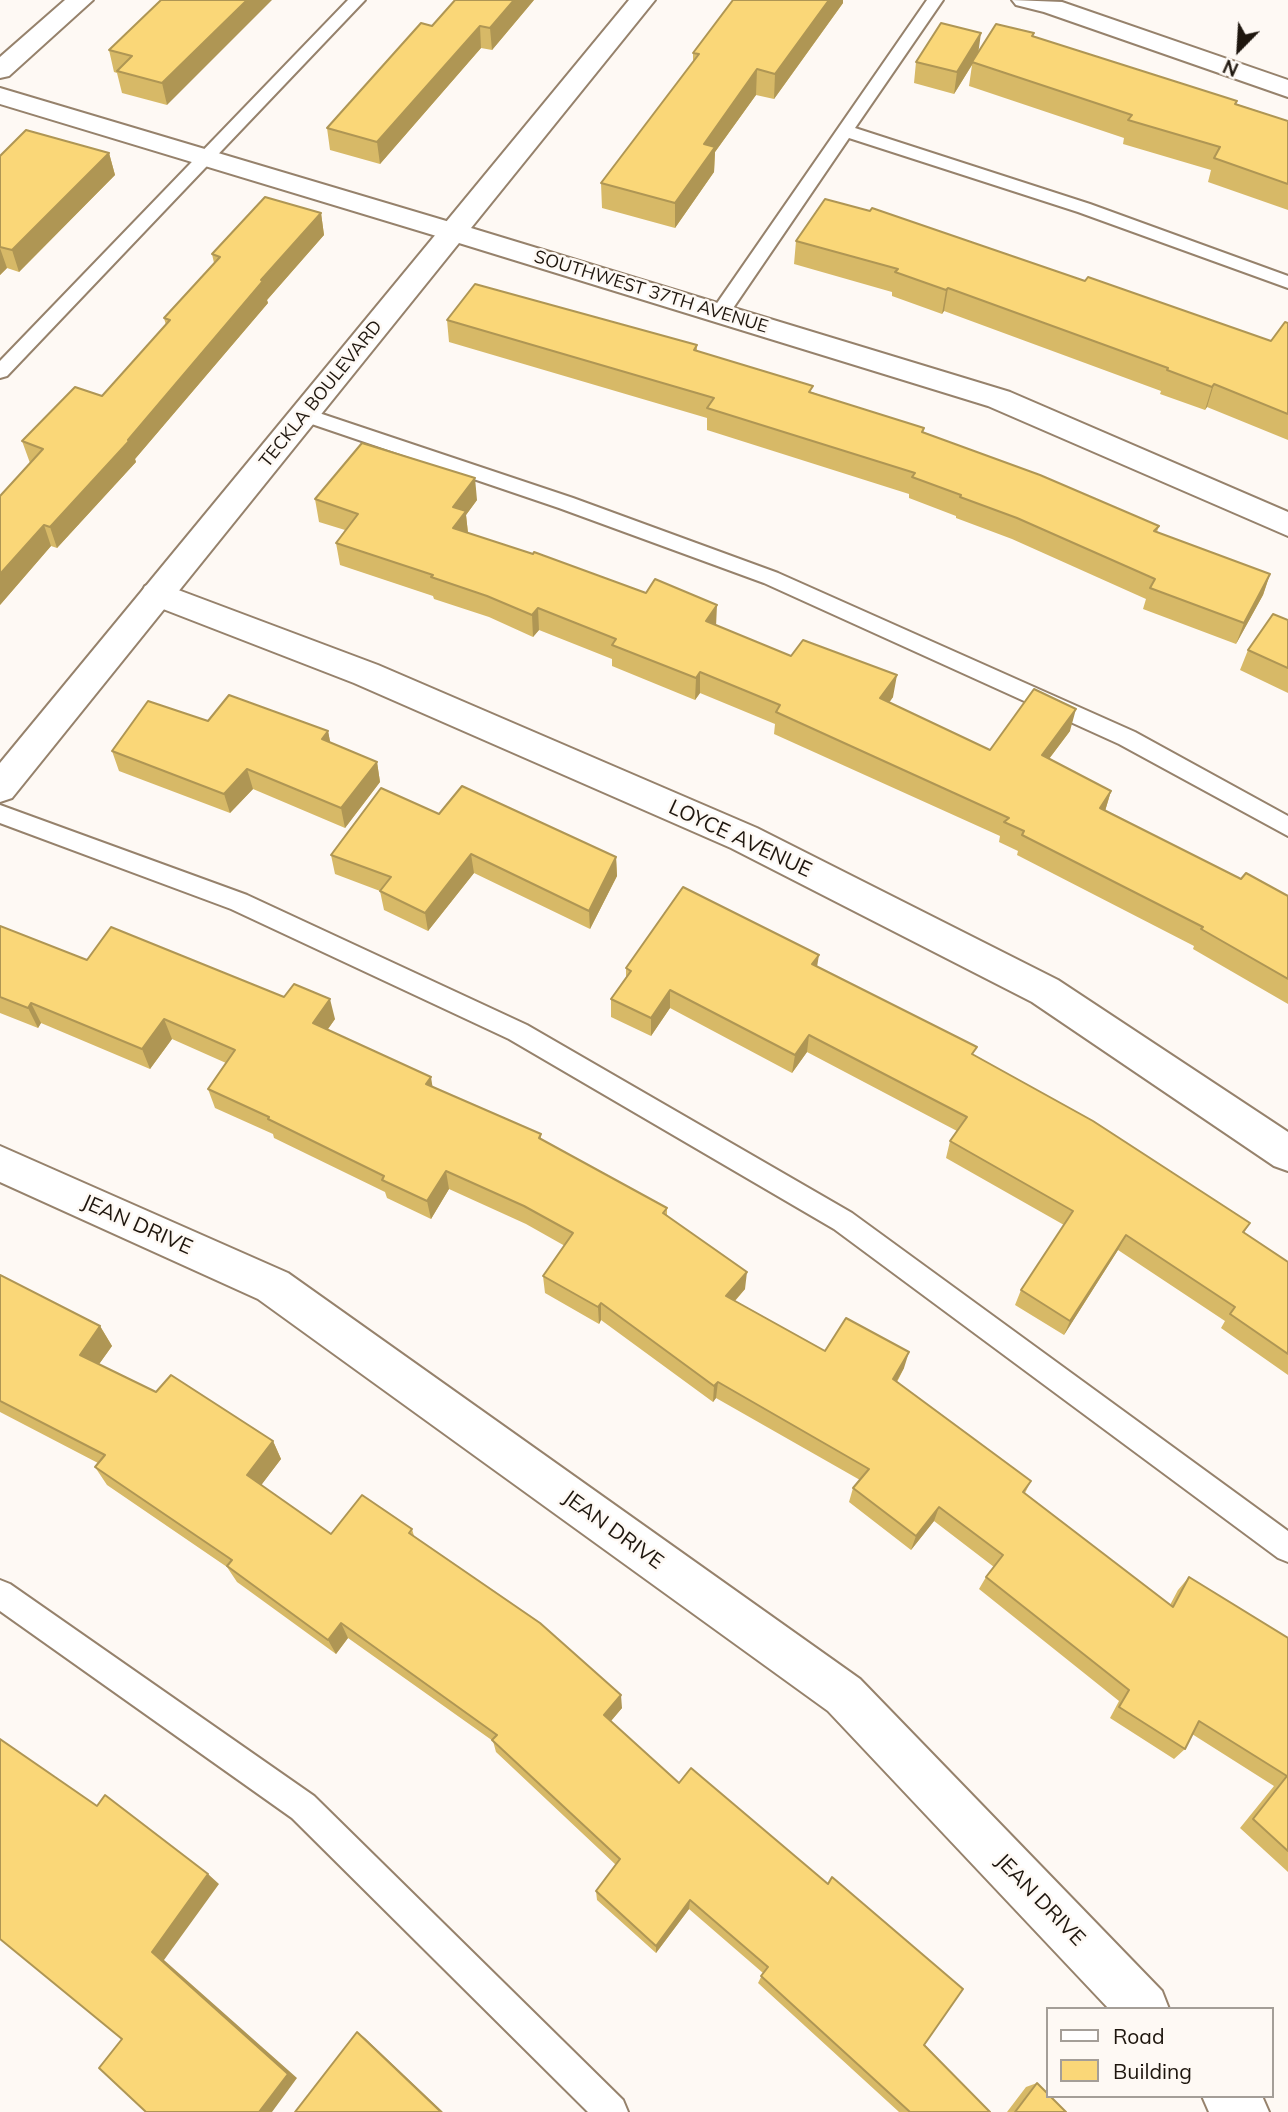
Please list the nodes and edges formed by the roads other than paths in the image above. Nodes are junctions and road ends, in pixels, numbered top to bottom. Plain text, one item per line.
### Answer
1 (80, 0) edge
2 (357, 0) edge
3 (642, 0) edge
4 (935, 0) edge
5 (1025, 0) edge
6 (0, 70) edge
7 (1288, 89) edge
8 (0, 96) edge
9 (846, 131) junction
10 (205, 158) junction
11 (453, 232) junction
12 (1288, 282) edge
13 (720, 313) junction
14 (0, 372) edge
15 (304, 414) junction
16 (1288, 525) edge
17 (157, 594) junction
18 (0, 788) edge
19 (0, 814) edge
20 (1288, 827) edge
21 (1288, 1154) edge
22 (0, 1163) edge
23 (1288, 1548) edge
24 (0, 1594) edge
25 (1142, 2007) edge
26 (1230, 2098) edge
27 (611, 2112) edge
28 (1243, 2112) edge

1 - 6 street
2 - 10 lane
3 - 11 street, TECKLA BOULEVARD
4 - 9 lane
5 - 7 street
8 - 10 street, SOUTHWEST 37TH AVENUE
9 - 12 lane
9 - 13 lane
10 - 11 street, SOUTHWEST 37TH AVENUE
10 - 14 lane
11 - 13 street, SOUTHWEST 37TH AVENUE
11 - 15 street, TECKLA BOULEVARD
13 - 16 street, SOUTHWEST 37TH AVENUE
15 - 17 street, TECKLA BOULEVARD
15 - 20 lane
17 - 18 street, TECKLA BOULEVARD
17 - 21 street, LOYCE AVENUE
19 - 23 lane
22 - 25 street, JEAN DRIVE
24 - 27 lane
26 - 28 street

